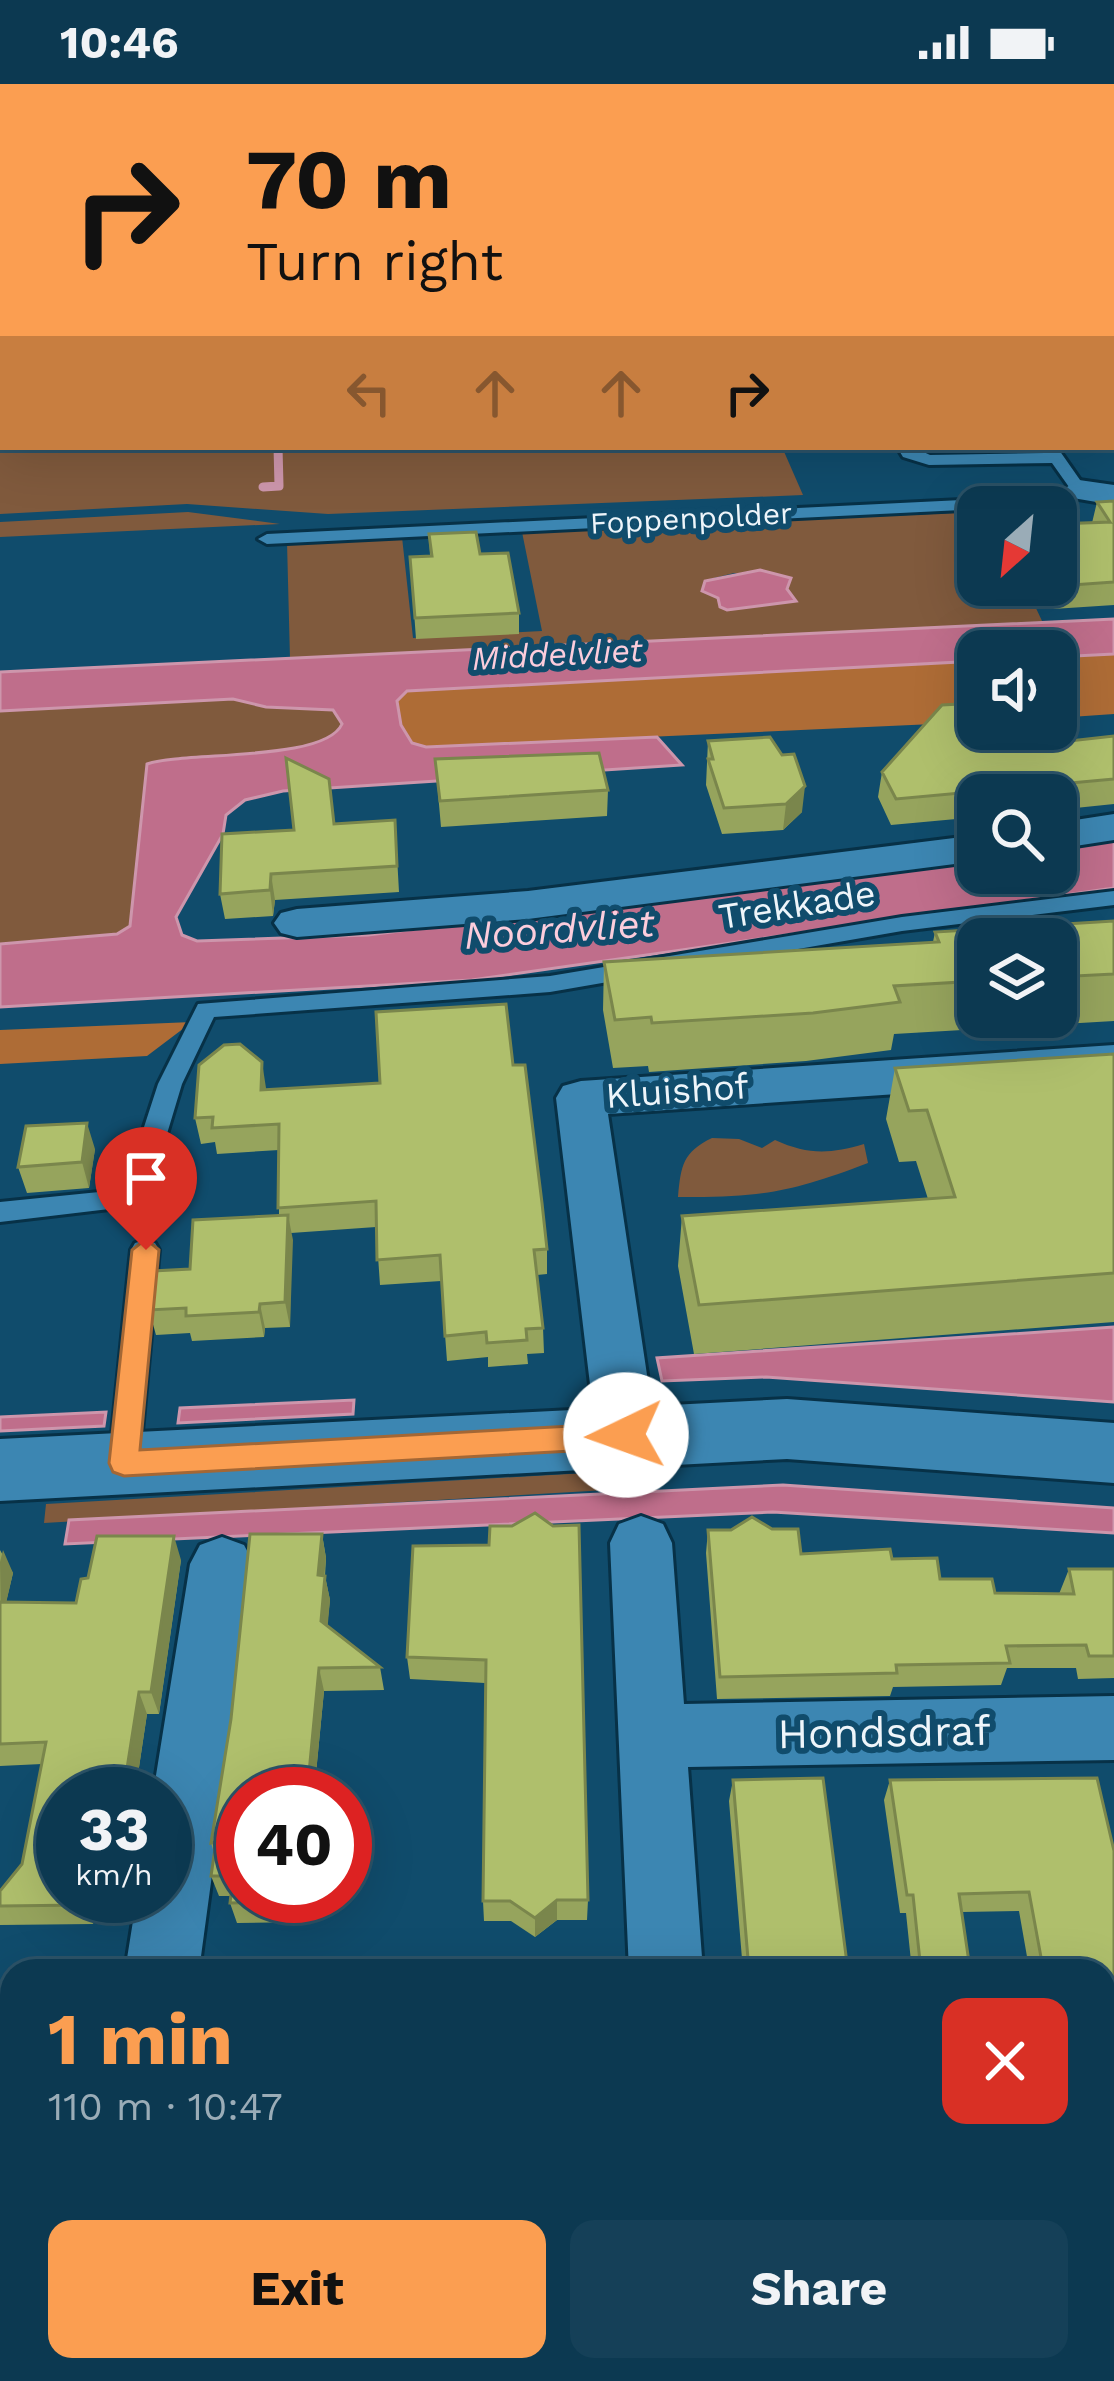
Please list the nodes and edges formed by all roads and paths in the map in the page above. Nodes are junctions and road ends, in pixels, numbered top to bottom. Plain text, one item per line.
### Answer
1 (907, 450) edge
2 (1053, 452) edge
3 (1079, 490) junction
4 (1114, 495) edge
5 (267, 539) dead end
6 (1114, 827) edge
7 (1077, 833) edge
8 (957, 851) edge
9 (1114, 898) edge
10 (297, 923) dead end
11 (1114, 1062) edge
12 (0, 1212) edge
13 (146, 1250) dead end
14 (626, 1435) junction
15 (1114, 1453) edge
16 (124, 1463) junction
17 (0, 1470) edge
18 (640, 1543) dead end
19 (222, 1564) dead end
20 (1114, 1728) edge
21 (654, 1736) junction
22 (165, 1959) edge
23 (665, 1959) edge

1 - 2 lane
2 - 3 lane
3 - 4 street, Foppenpolder
3 - 5 lane, Foppenpolder
6 - 7 street
8 - 10 street
9 - 12 lane, Trekkade
11 - 14 street, Kluishof
13 - 16 lane
14 - 15 street
14 - 16 street
16 - 17 street
18 - 21 street
19 - 22 street
20 - 21 street, Hondsdraf
21 - 23 street

